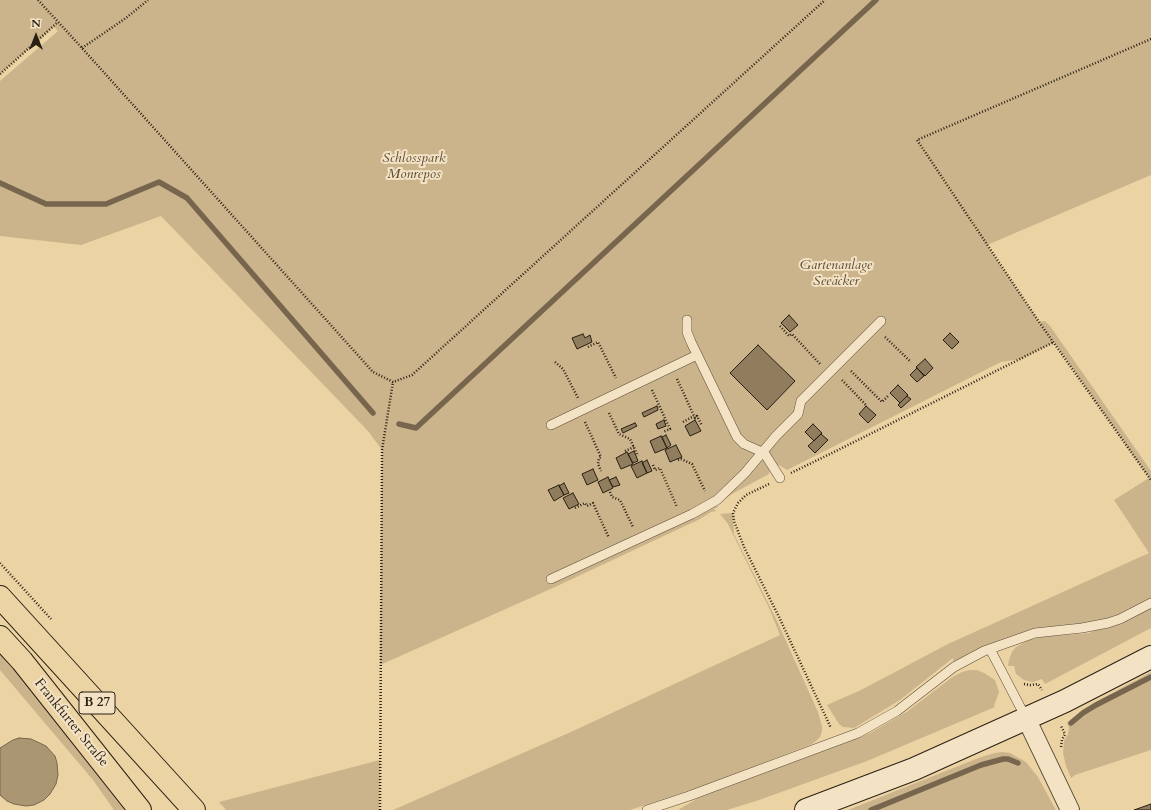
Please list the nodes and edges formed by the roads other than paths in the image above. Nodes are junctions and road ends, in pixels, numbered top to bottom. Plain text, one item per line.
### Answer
1 (688, 320) dead end
2 (878, 324) road end
3 (697, 355) junction
4 (552, 425) dead end
5 (763, 452) junction
6 (780, 478) road end
7 (551, 578) dead end
8 (0, 597) edge
9 (1151, 603) edge
10 (0, 637) edge
11 (990, 649) junction
12 (1151, 657) edge
13 (1026, 718) junction
14 (140, 810) edge
15 (194, 810) edge
16 (647, 810) edge
17 (806, 810) edge
18 (1070, 810) edge

1 - 3 lane
2 - 5 lane
3 - 4 lane
3 - 5 lane
5 - 6 lane
5 - 7 lane
8 - 15 main road, Frankfurter Straße / B 27
9 - 11 lane
10 - 14 main road, Frankfurter Straße / B 27
11 - 13 lane
11 - 16 lane
12 - 13 main road
13 - 17 main road
13 - 18 street

